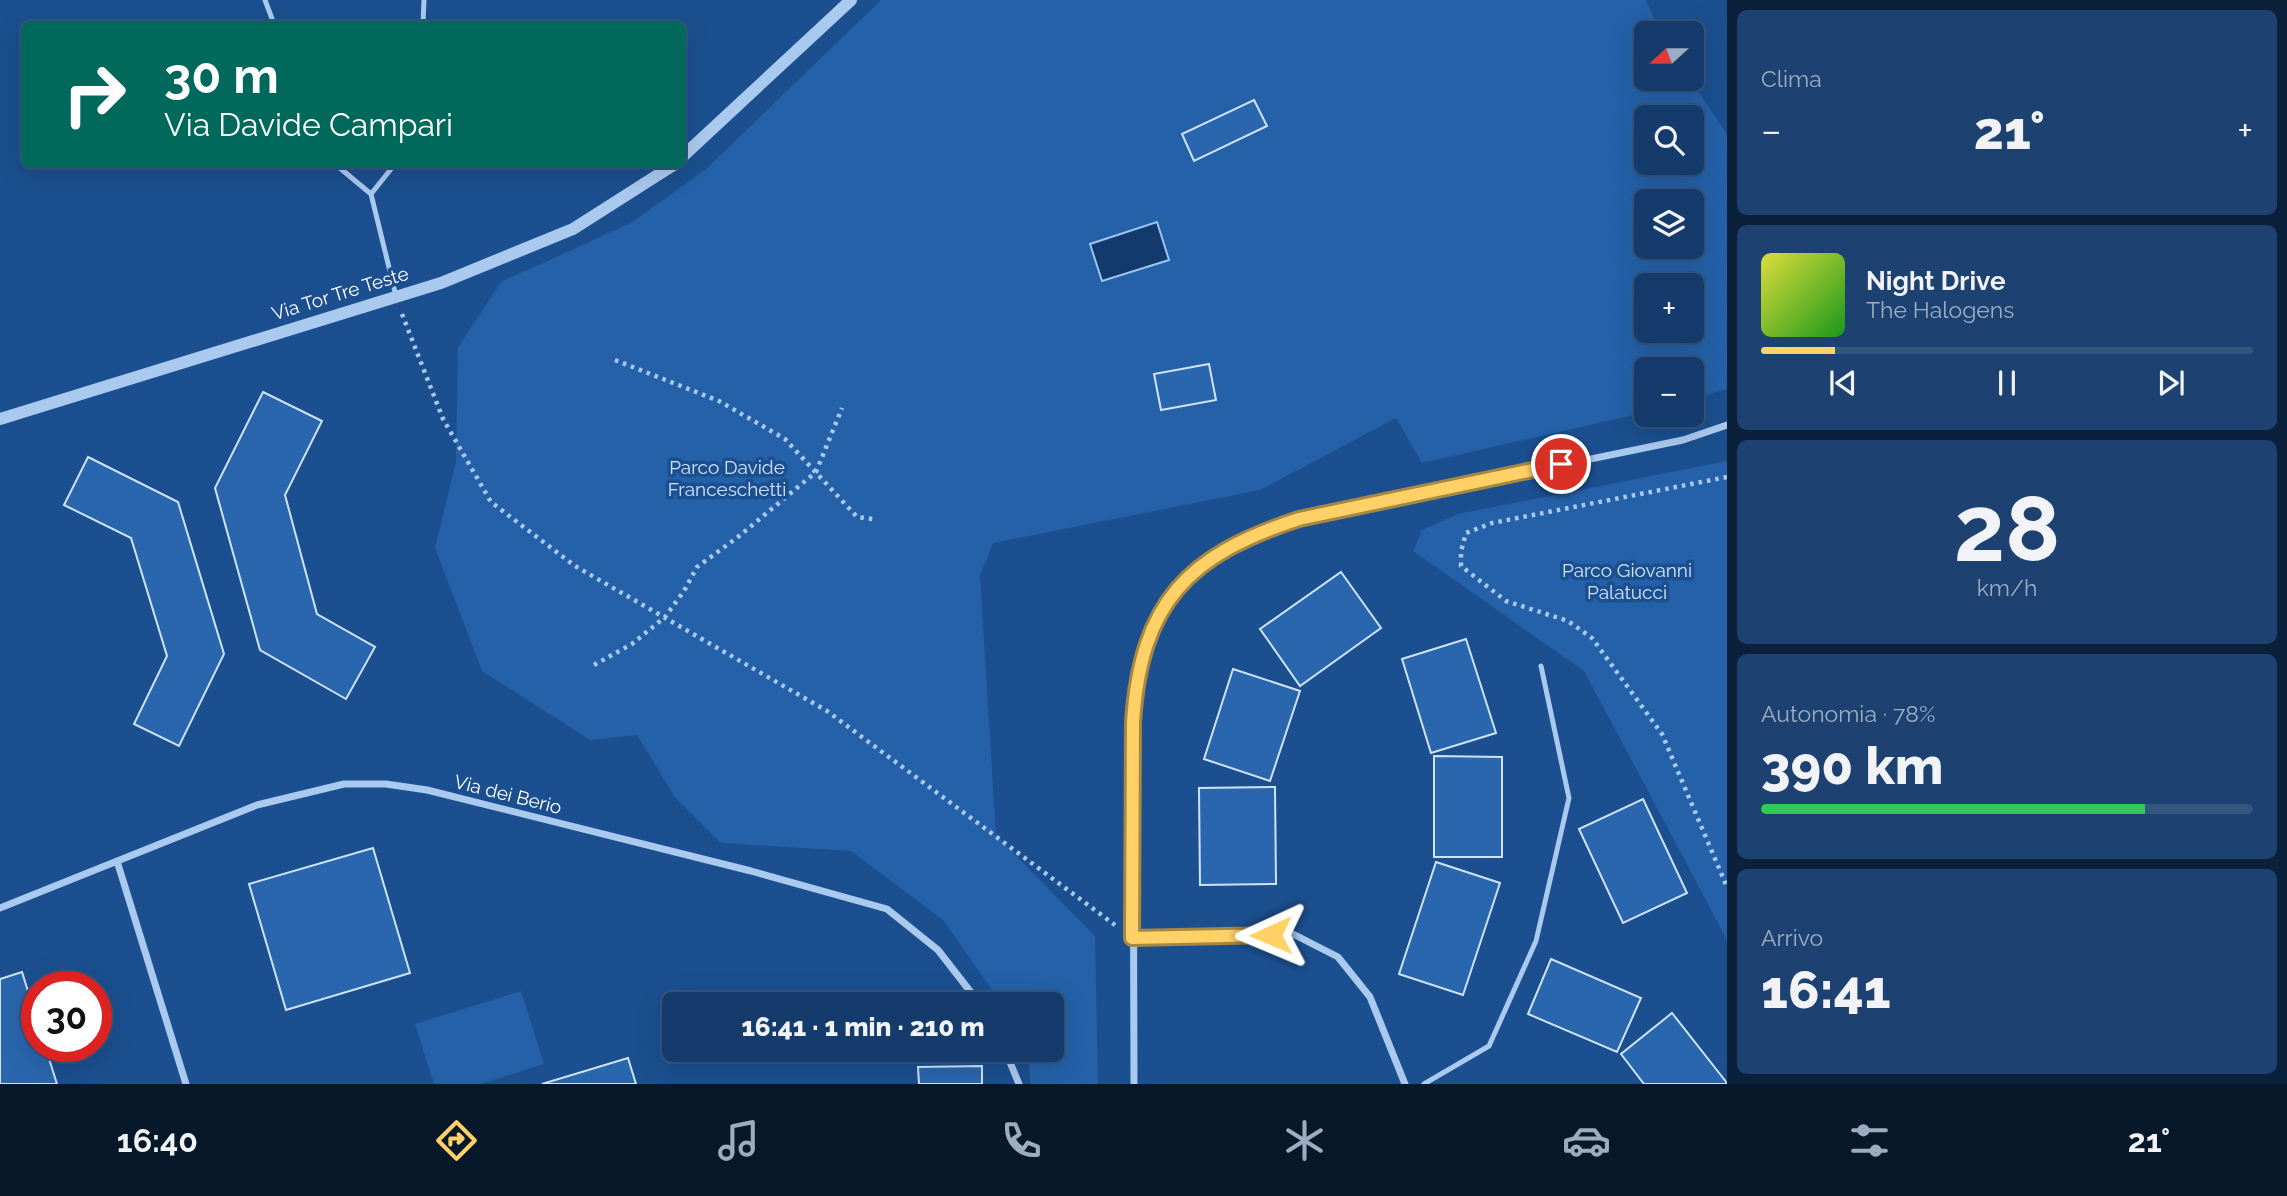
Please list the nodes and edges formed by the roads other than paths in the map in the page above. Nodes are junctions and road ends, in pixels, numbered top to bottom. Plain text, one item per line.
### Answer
1 (265, 0) edge
2 (424, 0) edge
3 (851, 0) edge
4 (273, 21) edge
5 (423, 21) edge
6 (686, 153) edge
7 (340, 168) edge
8 (392, 168) edge
9 (669, 168) edge
10 (371, 194) junction
11 (396, 296) junction
12 (0, 419) edge
13 (1727, 425) edge
14 (1541, 666) dead end
15 (117, 861) junction
16 (0, 908) edge
17 (1132, 938) junction
18 (971, 992) edge
19 (1010, 1062) edge
20 (186, 1084) edge
21 (1019, 1084) edge
22 (1134, 1084) edge
23 (1405, 1084) edge
24 (1424, 1084) edge

1 - 4 lane
2 - 5 lane
3 - 6 street
7 - 10 lane
8 - 10 lane
9 - 11 street, Via Tor Tre Teste
10 - 11 lane
11 - 12 street, Via Tor Tre Teste
13 - 17 street
14 - 24 lane
15 - 16 street, Via dei Berio
15 - 18 street, Via dei Berio
15 - 20 street
17 - 22 street
17 - 23 street
19 - 21 street

